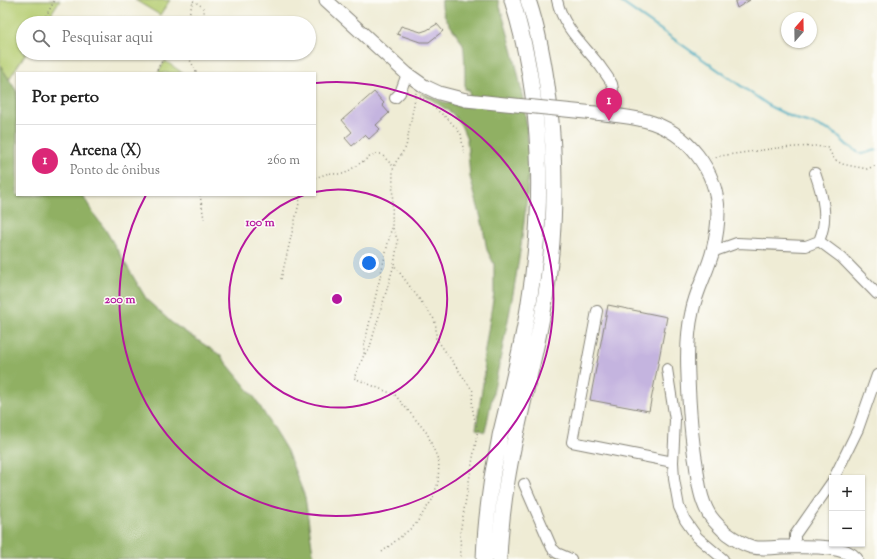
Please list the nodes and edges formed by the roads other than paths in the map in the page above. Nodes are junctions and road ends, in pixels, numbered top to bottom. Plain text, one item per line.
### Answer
1 (326, 0) edge
2 (512, 0) edge
3 (528, 0) edge
4 (557, 0) edge
5 (407, 74) junction
6 (395, 98) dead end
7 (611, 115) junction
8 (815, 173) dead end
9 (819, 242) junction
10 (712, 252) junction
11 (877, 294) edge
12 (597, 311) dead end
13 (667, 370) dead end
14 (877, 375) edge
15 (673, 462) junction
16 (835, 475) edge
17 (524, 484) dead end
18 (829, 486) edge
19 (795, 547) junction
20 (484, 559) edge
21 (499, 559) edge
22 (571, 559) edge
23 (723, 559) edge
24 (856, 559) edge

1 - 5 main road
2 - 20 highway
3 - 21 highway
4 - 7 street
5 - 6 street
5 - 7 main road, bridge
7 - 10 main road
8 - 9 street
9 - 10 street
9 - 11 street
10 - 19 main road
12 - 15 street
13 - 15 street
14 - 16 street
15 - 23 street
17 - 22 street
18 - 19 street
19 - 24 main road

